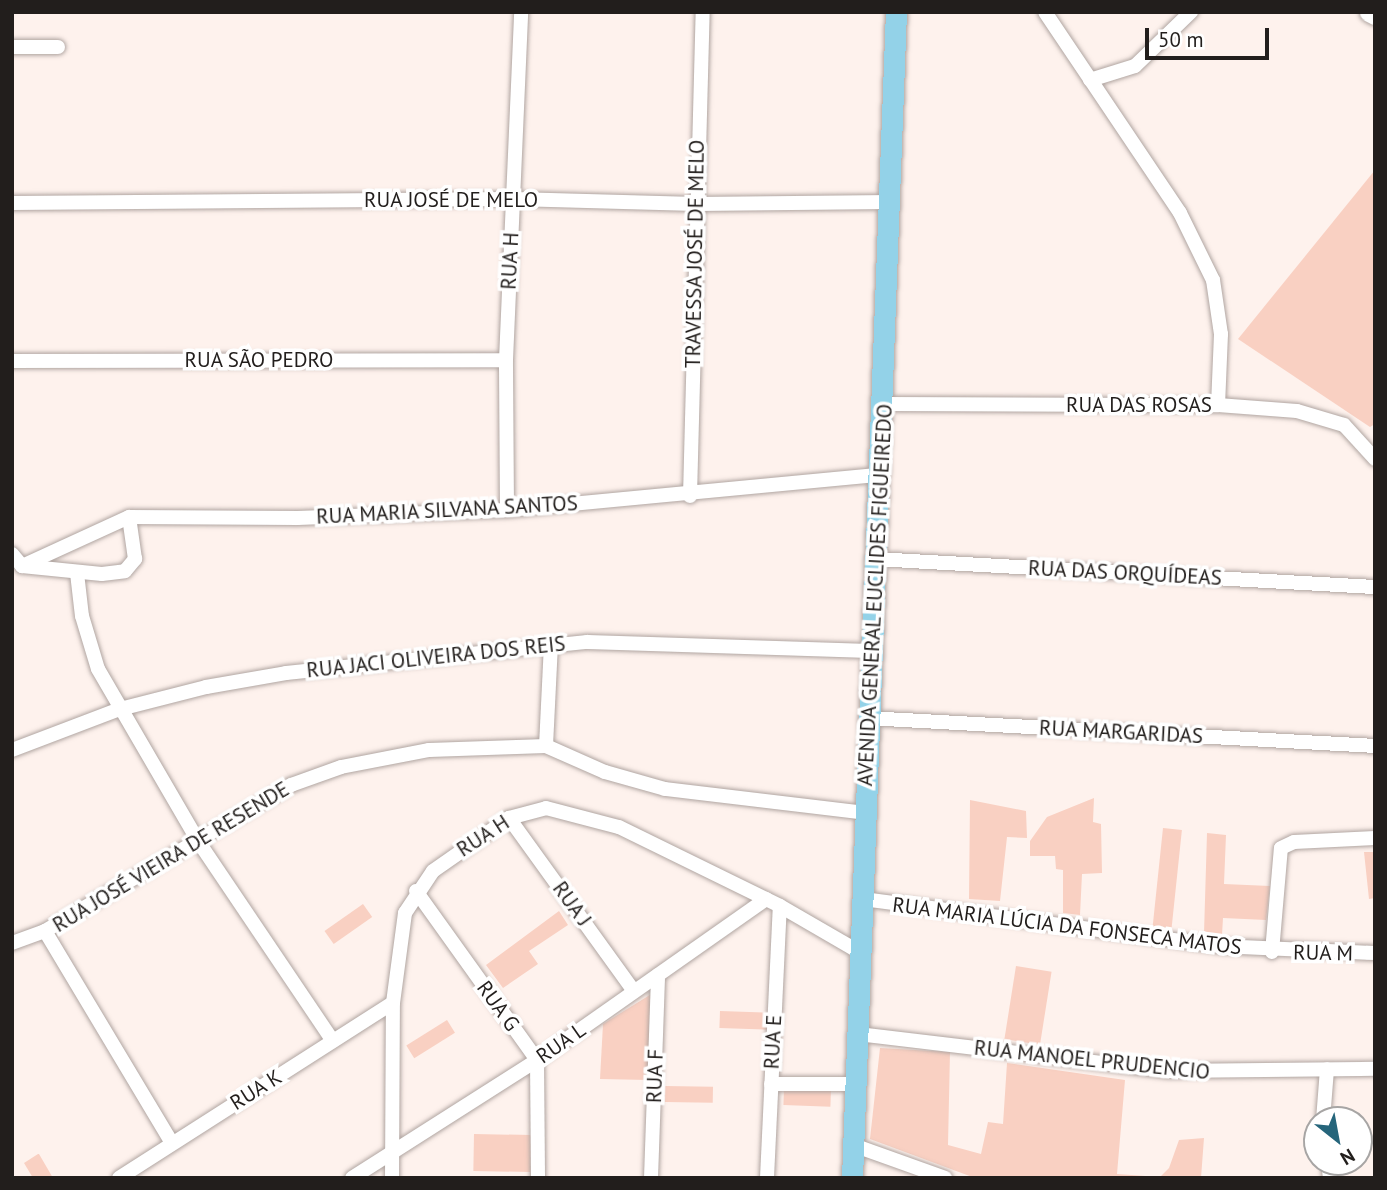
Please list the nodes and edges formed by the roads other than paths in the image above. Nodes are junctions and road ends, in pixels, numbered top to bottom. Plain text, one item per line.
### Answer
1 (521, 12) edge
2 (703, 12) edge
3 (897, 12) edge
4 (1045, 12) edge
5 (1191, 12) edge
6 (1369, 12) edge
7 (1375, 15) edge
8 (12, 47) edge
9 (58, 47) dead end
10 (1090, 80) junction
11 (513, 199) junction
12 (890, 202) junction
13 (12, 203) edge
14 (696, 204) junction
15 (506, 360) junction
16 (12, 361) edge
17 (885, 404) junction
18 (1218, 405) junction
19 (1375, 459) edge
20 (880, 475) junction
21 (690, 496) junction
22 (507, 510) junction
23 (129, 517) junction
24 (12, 554) edge
25 (875, 559) junction
26 (17, 567) edge
27 (77, 573) junction
28 (1375, 587) edge
29 (551, 645) junction
30 (871, 651) junction
31 (120, 709) junction
32 (867, 719) junction
33 (546, 746) junction
34 (1375, 746) edge
35 (12, 750) edge
36 (865, 813) junction
37 (509, 818) junction
38 (1375, 838) edge
39 (198, 841) junction
40 (416, 891) junction
41 (766, 899) junction
42 (863, 900) junction
43 (780, 906) junction
44 (46, 931) junction
45 (12, 943) edge
46 (1272, 952) junction
47 (861, 953) junction
48 (1375, 953) edge
49 (658, 975) junction
50 (634, 991) junction
51 (393, 1003) junction
52 (858, 1034) junction
53 (333, 1041) junction
54 (537, 1060) junction
55 (1327, 1069) junction
56 (1375, 1069) edge
57 (771, 1084) junction
58 (858, 1084) junction
59 (1324, 1106) edge
60 (172, 1143) junction
61 (853, 1145) junction
62 (393, 1152) junction
63 (118, 1178) edge
64 (352, 1178) edge
65 (391, 1178) edge
66 (538, 1178) edge
67 (651, 1178) edge
68 (767, 1178) edge
69 (852, 1178) edge
70 (945, 1178) edge

1 - 11 street, RUA H
2 - 14 street, TRAVESSA JOSÉ DE MELO
3 - 12 main road, AVENIDA GENERAL EUCLIDES FIGUEIREDO
4 - 10 street
5 - 10 street
6 - 7 street
8 - 9 street
10 - 18 street
11 - 13 street, RUA JOSÉ DE MELO
11 - 14 street, RUA JOSÉ DE MELO
11 - 15 street, RUA H
12 - 14 street, RUA JOSÉ DE MELO
12 - 17 main road, AVENIDA GENERAL EUCLIDES FIGUEIREDO
14 - 21 street, TRAVESSA JOSÉ DE MELO
15 - 16 street, RUA SÃO PEDRO
15 - 22 street, RUA H
17 - 18 street, RUA DAS ROSAS
17 - 20 main road, AVENIDA GENERAL EUCLIDES FIGUEIREDO
18 - 19 street, RUA DAS ROSAS
20 - 21 street, RUA MARIA SILVANA SANTOS
20 - 25 main road, AVENIDA GENERAL EUCLIDES FIGUEIREDO
21 - 22 street, RUA MARIA SILVANA SANTOS
22 - 23 street, RUA MARIA SILVANA SANTOS
23 - 26 street, RUA MARIA SILVANA SANTOS
23 - 27 street
24 - 26 street
25 - 28 street, RUA DAS ORQUÍDEAS
25 - 30 main road, AVENIDA GENERAL EUCLIDES FIGUEIREDO
26 - 27 street
27 - 31 street
29 - 30 street, RUA JACI OLIVEIRA DOS REIS
29 - 31 street, RUA JACI OLIVEIRA DOS REIS
29 - 33 street
30 - 32 main road, AVENIDA GENERAL EUCLIDES FIGUEIREDO
31 - 35 street, RUA JACI OLIVEIRA DOS REIS
31 - 39 street
32 - 34 street, RUA MARGARIDAS
32 - 36 main road, AVENIDA GENERAL EUCLIDES FIGUEIREDO
33 - 36 street, RUA JOSÉ VIEIRA DE RESENDE
33 - 39 street, RUA JOSÉ VIEIRA DE RESENDE
36 - 42 main road, AVENIDA GENERAL EUCLIDES FIGUEIREDO
37 - 40 street, RUA H
37 - 41 street, RUA H
37 - 50 street, RUA J
38 - 46 street
39 - 44 street, RUA JOSÉ VIEIRA DE RESENDE
39 - 53 street
40 - 51 street, RUA H
40 - 54 street, RUA G
41 - 43 street, RUA H
41 - 49 street, RUA L
42 - 46 street, RUA MARIA LÚCIA DA FONSECA MATOS
42 - 47 main road, AVENIDA GENERAL EUCLIDES FIGUEIREDO
43 - 47 street, RUA H
43 - 57 street, RUA E
44 - 45 street, RUA JOSÉ VIEIRA DE RESENDE
44 - 60 street
46 - 48 street, RUA M
47 - 52 main road, AVENIDA GENERAL EUCLIDES FIGUEIREDO
49 - 50 street, RUA L
49 - 67 street, RUA F
50 - 54 street, RUA L
51 - 53 street, RUA K
51 - 62 street, RUA H
52 - 55 street, RUA MANOEL PRUDENCIO
52 - 58 main road, AVENIDA GENERAL EUCLIDES FIGUEIREDO
53 - 60 street, RUA K
54 - 62 street, RUA L
54 - 66 street
55 - 56 street, RUA MANOEL PRUDENCIO
55 - 59 street
57 - 58 street
57 - 68 street, RUA E
58 - 61 main road, AVENIDA GENERAL EUCLIDES FIGUEIREDO
60 - 63 street, RUA K
61 - 69 main road, AVENIDA GENERAL EUCLIDES FIGUEIREDO
61 - 70 street
62 - 64 street, RUA L
62 - 65 street, RUA H

